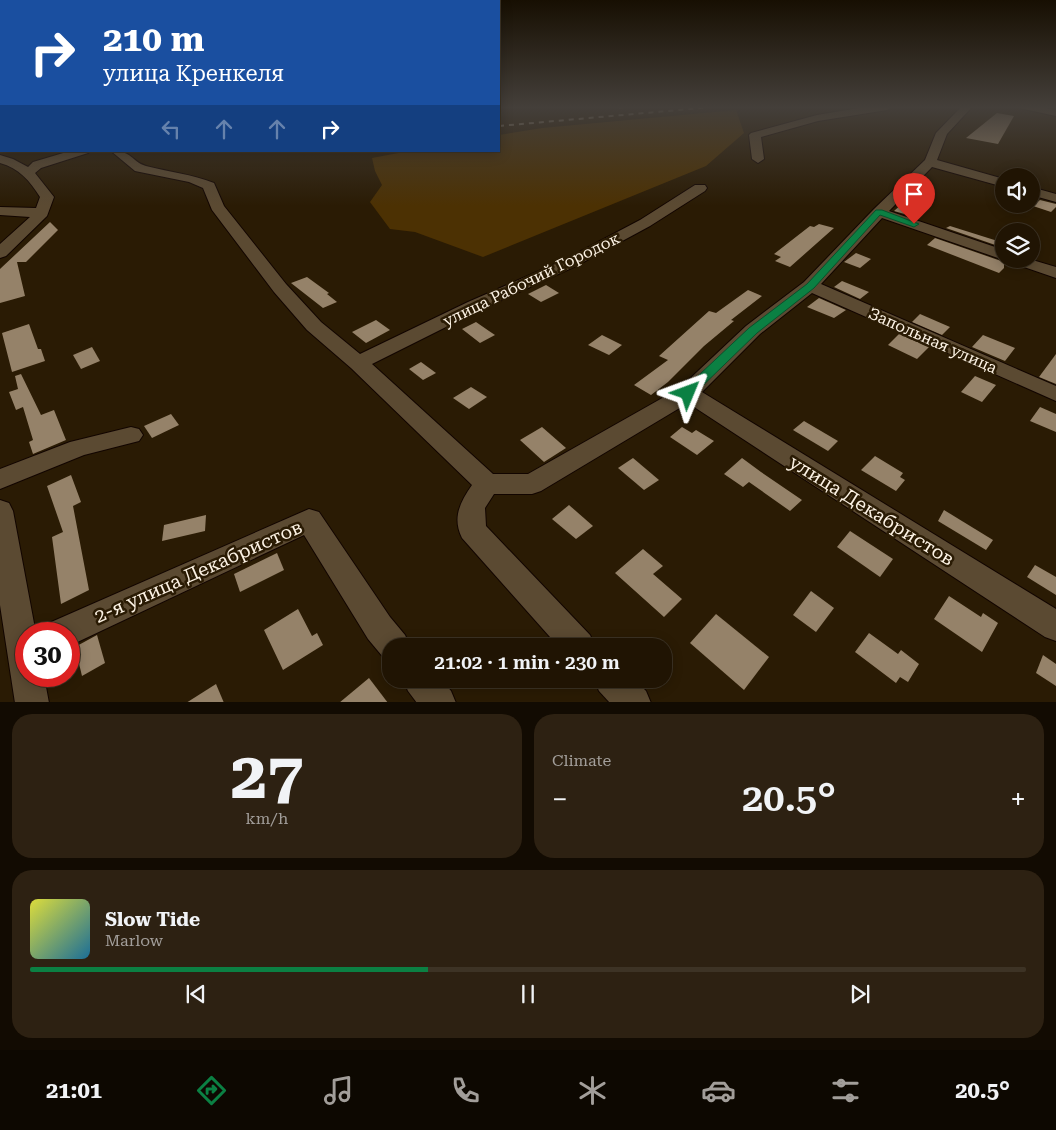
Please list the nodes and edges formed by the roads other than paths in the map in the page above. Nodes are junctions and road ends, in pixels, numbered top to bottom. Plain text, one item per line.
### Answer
1 (756, 140) edge
2 (939, 140) edge
3 (81, 152) edge
4 (117, 152) edge
5 (0, 159) edge
6 (758, 159) dead end
7 (930, 162) junction
8 (29, 172) junction
9 (995, 180) edge
10 (700, 188) dead end
11 (1040, 194) edge
12 (1056, 198) edge
13 (0, 211) edge
14 (879, 212) junction
15 (42, 213) junction
16 (995, 252) edge
17 (0, 253) edge
18 (1040, 268) edge
19 (1056, 273) edge
20 (810, 286) junction
21 (358, 363) junction
22 (688, 393) junction
23 (1056, 394) edge
24 (131, 435) dead end
25 (0, 479) edge
26 (486, 484) junction
27 (0, 511) edge
28 (19, 622) edge
29 (80, 625) edge
30 (1056, 626) edge
31 (387, 638) edge
32 (572, 638) edge
33 (30, 687) edge
34 (427, 688) edge
35 (620, 688) edge
36 (32, 702) edge
37 (439, 702) edge
38 (634, 702) edge

1 - 6 street
2 - 7 street
3 - 8 street
4 - 21 street
5 - 8 street
7 - 9 street
7 - 14 street
8 - 15 street
10 - 21 street, улица Рабочий Городок
11 - 12 street
13 - 15 street
14 - 16 street
14 - 20 street
15 - 17 street
18 - 19 street
20 - 22 street
20 - 23 street, Запольная улица
21 - 26 street
22 - 26 street
22 - 30 street, улица Декабристов
24 - 25 street
26 - 32 street
27 - 28 street
29 - 31 street, 2-я улица Декабристов
33 - 36 street
34 - 37 street
35 - 38 street

